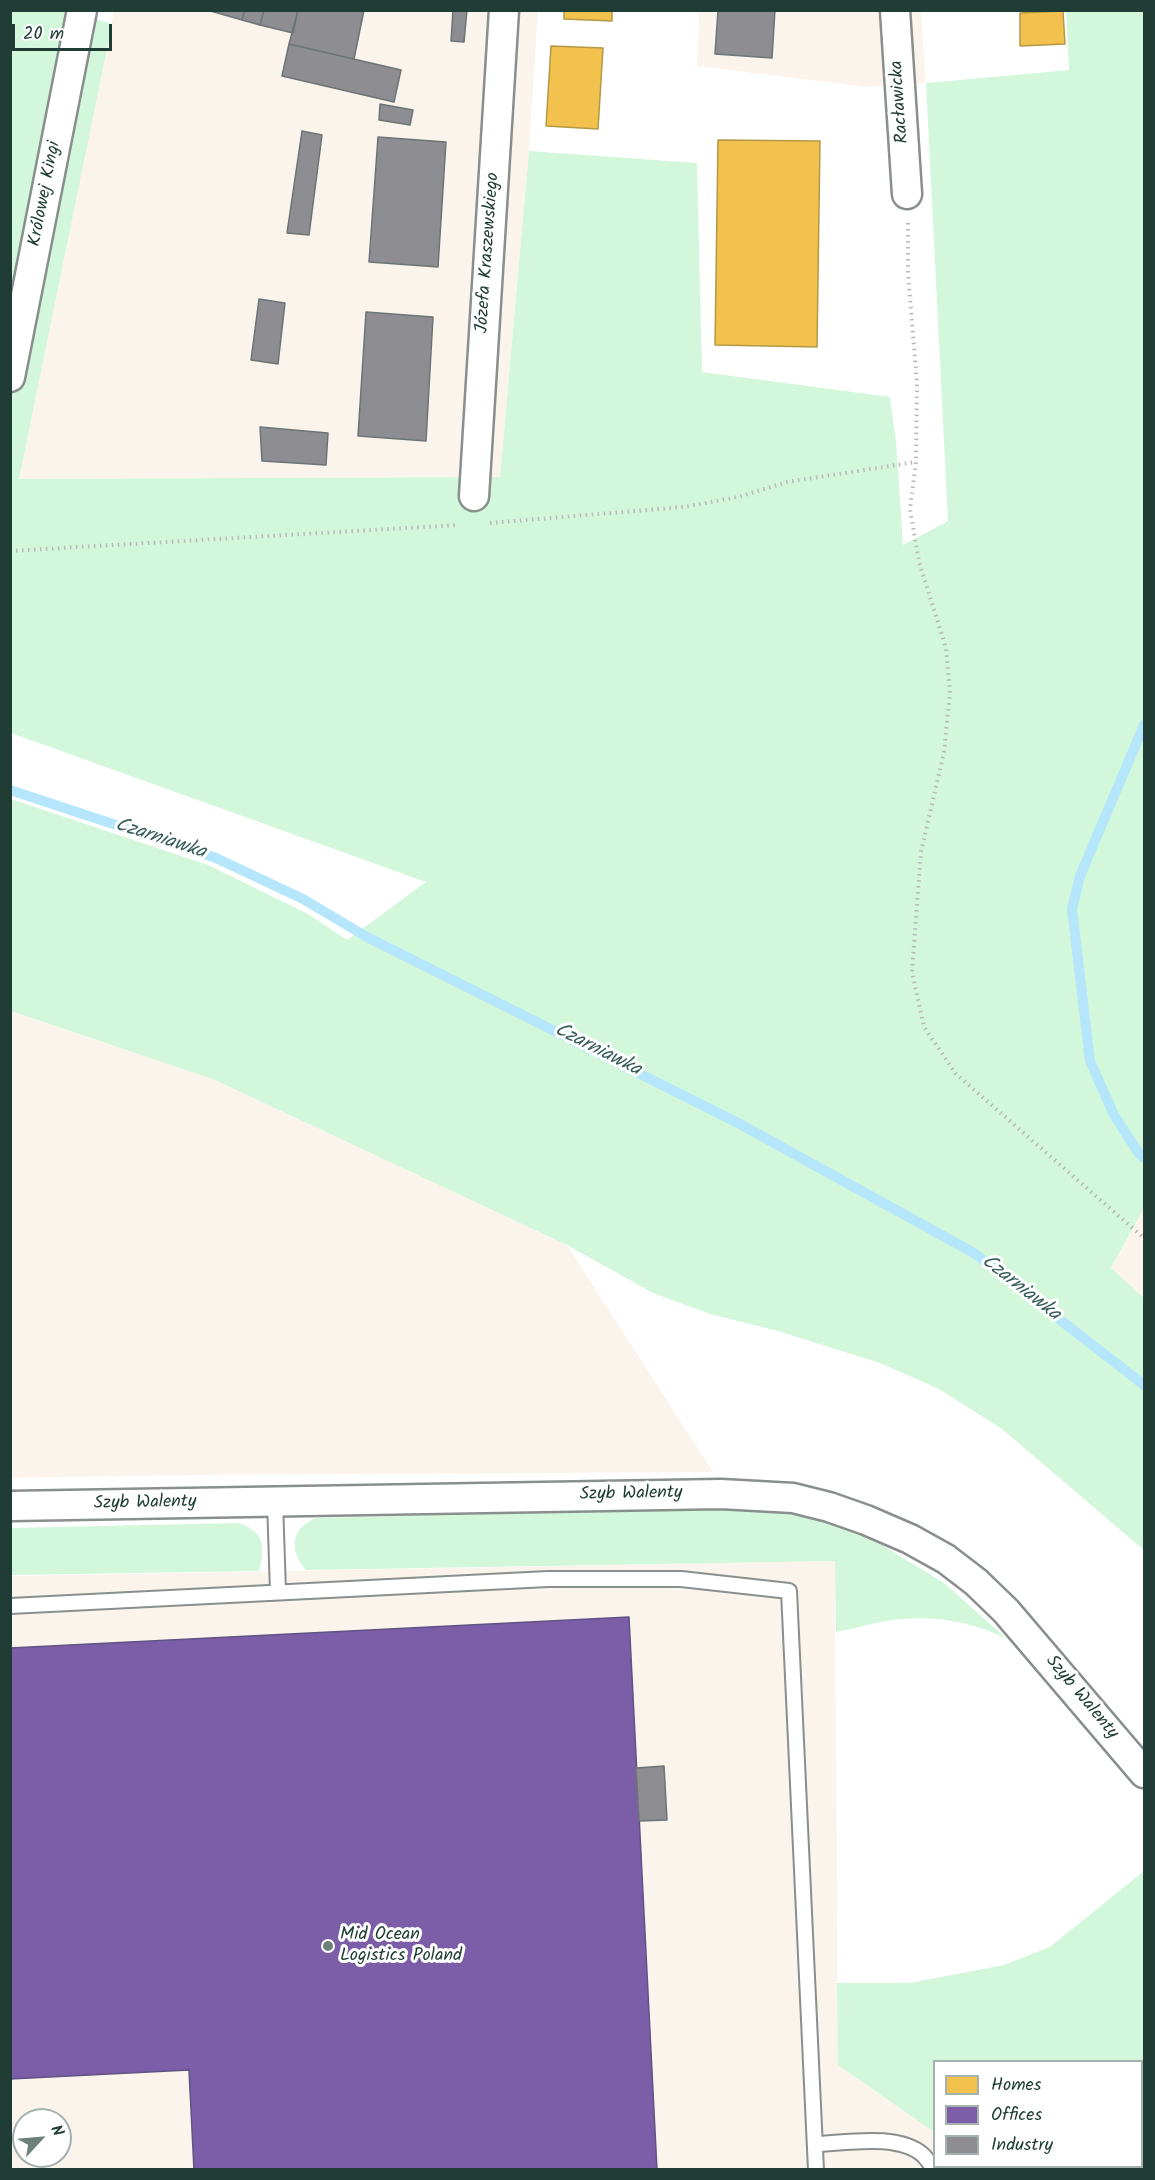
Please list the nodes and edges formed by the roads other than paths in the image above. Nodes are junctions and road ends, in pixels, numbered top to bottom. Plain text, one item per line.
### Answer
1 (82, 10) edge
2 (504, 10) edge
3 (895, 10) edge
4 (907, 194) road end
5 (10, 377) edge
6 (474, 496) dead end
7 (275, 1501) junction
8 (10, 1506) edge
9 (278, 1592) junction
10 (10, 1606) edge
11 (1144, 1773) edge
12 (815, 2144) junction
13 (933, 2167) edge
14 (816, 2169) edge

1 - 5 street, Królowej Kingi
2 - 6 street, Józefa Kraszewskiego
3 - 4 street, Racławicka
7 - 8 street, Szyb Walenty
7 - 9 lane
7 - 11 street, Szyb Walenty
9 - 10 lane
9 - 12 lane
12 - 13 lane
12 - 14 lane

